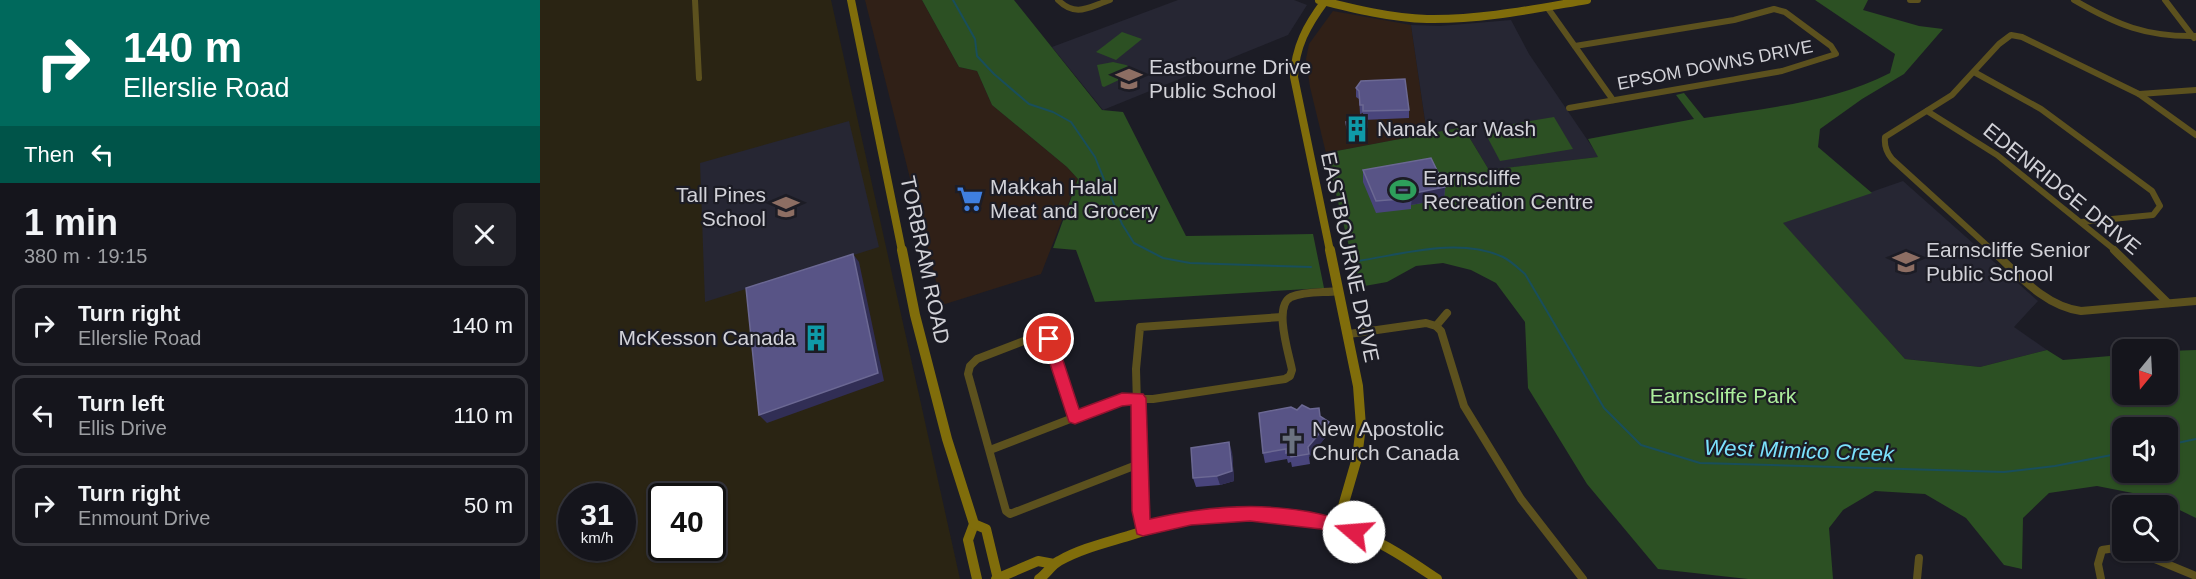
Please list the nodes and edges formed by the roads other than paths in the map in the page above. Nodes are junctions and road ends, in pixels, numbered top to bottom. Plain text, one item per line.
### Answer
1 (695, 0) edge
2 (851, 0) edge
3 (1058, 0) edge
4 (1110, 0) edge
5 (1587, 0) edge
6 (1910, 0) edge
7 (1918, 0) edge
8 (2074, 0) edge
9 (2165, 0) edge
10 (1322, 1) edge
11 (1547, 7) junction
12 (2195, 37) edge
13 (1575, 46) junction
14 (1974, 72) junction
15 (699, 78) dead end
16 (2196, 90) edge
17 (2139, 94) junction
18 (1612, 100) junction
19 (1569, 108) dead end
20 (1927, 111) junction
21 (2196, 135) edge
22 (2081, 222) junction
23 (1339, 291) junction
24 (2196, 302) edge
25 (2168, 303) junction
26 (1447, 313) dead end
27 (1282, 317) junction
28 (1436, 326) junction
29 (1349, 334) junction
30 (1138, 398) junction
31 (1075, 417) junction
32 (990, 450) junction
33 (1139, 464) junction
34 (974, 524) junction
35 (1337, 527) junction
36 (1143, 529) junction
37 (2112, 548) edge
38 (1919, 558) dead end
39 (2160, 561) edge
40 (1054, 564) junction
41 (2196, 576) edge
42 (977, 579) edge
43 (997, 579) edge
44 (1039, 579) edge
45 (1437, 579) edge
46 (1583, 579) edge
47 (1917, 579) edge
48 (2101, 579) edge

1 - 15 street
2 - 34 street, TORBRAM ROAD
3 - 4 street
5 - 11 street
6 - 7 street
8 - 12 street
9 - 12 street
10 - 11 street
10 - 23 street, EASTBOURNE DRIVE
11 - 13 street
13 - 18 street
13 - 18 street, EPSOM DOWNS DRIVE
14 - 17 street
14 - 20 street
14 - 22 street
16 - 17 street
17 - 21 street
18 - 19 street, EPSOM DOWNS DRIVE
20 - 22 street, EDENRIDGE DRIVE
20 - 25 street
22 - 25 street, EDENRIDGE DRIVE
23 - 27 street
23 - 29 street, EASTBOURNE DRIVE
24 - 25 street
26 - 28 street
27 - 30 street
27 - 30 street
28 - 29 street
28 - 46 street
29 - 35 street, EASTBOURNE DRIVE
30 - 31 street
30 - 33 street
31 - 32 street
31 - 32 street
32 - 33 street
33 - 36 street
34 - 42 street, TORBRAM ROAD
34 - 43 street, TORBRAM ROAD
35 - 36 street
35 - 45 street
36 - 40 street
37 - 48 street
38 - 47 street
39 - 41 street
40 - 43 street
40 - 44 street

